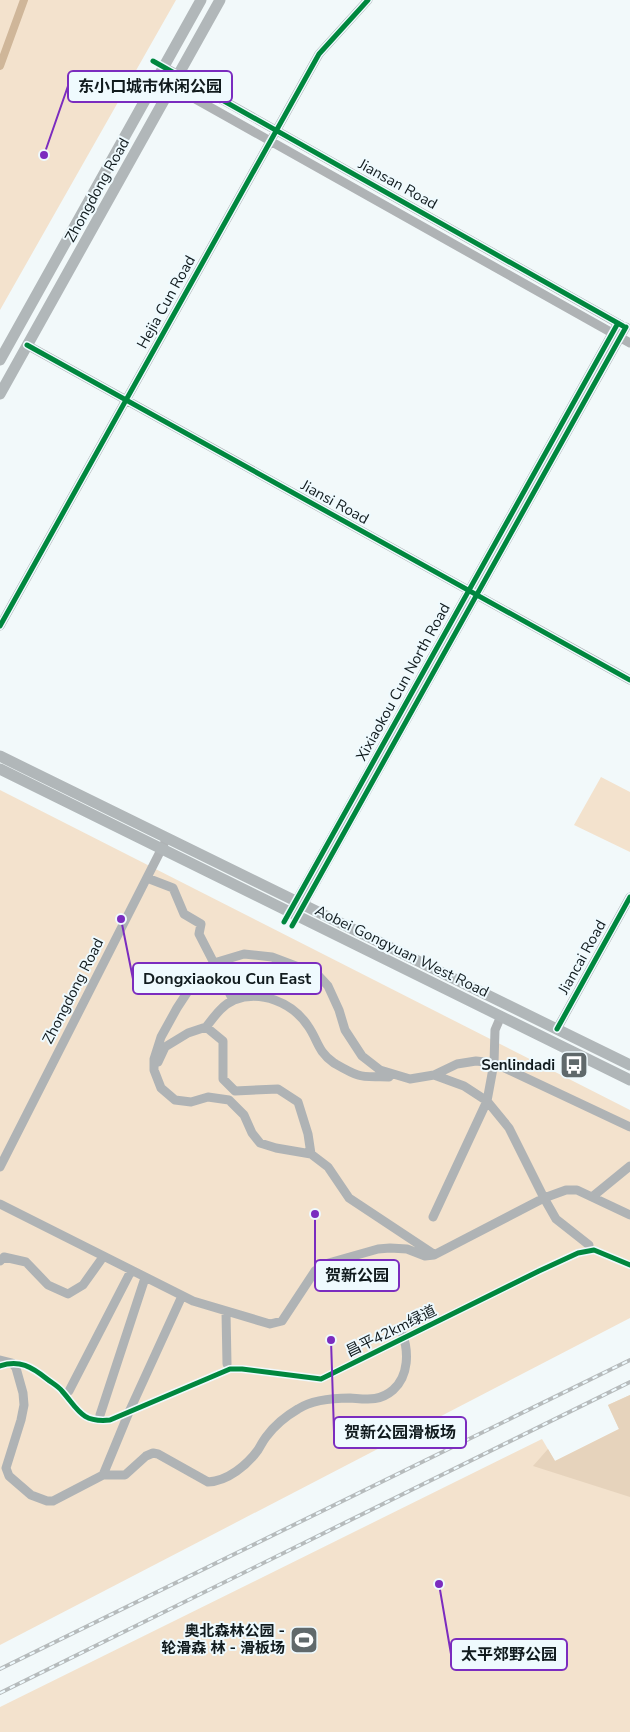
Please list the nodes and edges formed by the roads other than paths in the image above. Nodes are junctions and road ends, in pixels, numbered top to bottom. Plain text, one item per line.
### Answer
1 (201, 0) edge
2 (220, 0) edge
3 (368, 0) edge
4 (164, 67) junction
5 (178, 75) junction
6 (158, 78) junction
7 (172, 86) junction
8 (276, 130) junction
9 (270, 141) junction
10 (624, 327) edge
11 (616, 336) junction
12 (630, 343) edge
13 (27, 345) junction
14 (0, 360) edge
15 (0, 394) edge
16 (126, 400) junction
17 (473, 592) junction
18 (0, 626) edge
19 (630, 680) edge
20 (0, 756) edge
21 (0, 769) edge
22 (168, 838) junction
23 (162, 849) junction
24 (147, 878) junction
25 (630, 897) edge
26 (300, 903) junction
27 (294, 914) junction
28 (214, 963) junction
29 (233, 1000) junction
30 (501, 1016) junction
31 (206, 1026) junction
32 (557, 1029) junction
33 (494, 1063) junction
34 (630, 1065) edge
35 (154, 1070) junction
36 (434, 1075) junction
37 (410, 1079) junction
38 (630, 1080) edge
39 (487, 1101) junction
40 (630, 1127) edge
41 (311, 1154) junction
42 (630, 1166) edge
43 (0, 1167) edge
44 (592, 1197) junction
45 (544, 1198) junction
46 (0, 1204) edge
47 (630, 1215) edge
48 (433, 1218) dead end
49 (589, 1245) dead end
50 (434, 1255) junction
51 (103, 1257) junction
52 (0, 1262) edge
53 (131, 1271) junction
54 (145, 1278) junction
55 (182, 1296) junction
56 (226, 1312) junction
57 (402, 1333) dead end
58 (0, 1360) edge
59 (228, 1364) dead end
60 (69, 1391) dead end
61 (100, 1414) dead end
62 (104, 1475) junction

1 - 4 main road, Zhongdong Road
2 - 5 main road, Zhongdong Road
3 - 8 street, Hejia Cun Road
4 - 5 street, Jiansan Road
4 - 6 main road, Zhongdong Road
5 - 7 main road, Zhongdong Road
5 - 8 street, Jiansan Road
6 - 7 street, Jiansan Road
6 - 14 main road, Zhongdong Road
7 - 9 street, Jiansan Road
7 - 13 main road, Zhongdong Road
8 - 9 street, Hejia Cun Road
8 - 10 street, Jiansan Road
9 - 11 street, Jiansan Road
9 - 16 street, Hejia Cun Road
10 - 11 street, Xixiaokou Cun North Road
11 - 12 street, Jiansan Road
11 - 17 street, Xixiaokou Cun North Road
13 - 15 main road, Zhongdong Road
13 - 16 street, Jiansi Road
16 - 17 street, Jiansi Road
16 - 18 street, Hejia Cun Road
17 - 19 street, Jiansi Road
17 - 26 street, Xixiaokou Cun North Road
20 - 22 main road, Aobei Gongyuan West Road
21 - 23 main road, Aobei Gongyuan West Road
22 - 23 street, Zhongdong Road
22 - 26 main road, Aobei Gongyuan West Road
23 - 24 street, Zhongdong Road
23 - 27 main road, Aobei Gongyuan West Road
24 - 28 street
24 - 43 street, Zhongdong Road
25 - 32 street, Jiancai Road
26 - 27 street, Xixiaokou Cun North Road
26 - 32 main road, Aobei Gongyuan West Road
27 - 30 main road, Aobei Gongyuan West Road
28 - 29 street
28 - 35 street
28 - 37 street
29 - 31 street
29 - 37 street
30 - 33 street
30 - 38 main road, Aobei Gongyuan West Road
31 - 35 street
31 - 41 street
32 - 34 main road, Aobei Gongyuan West Road
33 - 36 street
33 - 39 street
33 - 40 street
35 - 41 street
36 - 37 street
36 - 39 street
39 - 45 street
39 - 48 street
41 - 50 street
42 - 44 street
44 - 45 street
44 - 47 street
45 - 49 street
45 - 50 street
46 - 51 street
50 - 56 street
51 - 52 street
51 - 53 street
53 - 54 street
53 - 60 street
54 - 55 street
54 - 61 street
55 - 56 street
55 - 62 street
56 - 59 street
57 - 62 street
58 - 62 street

